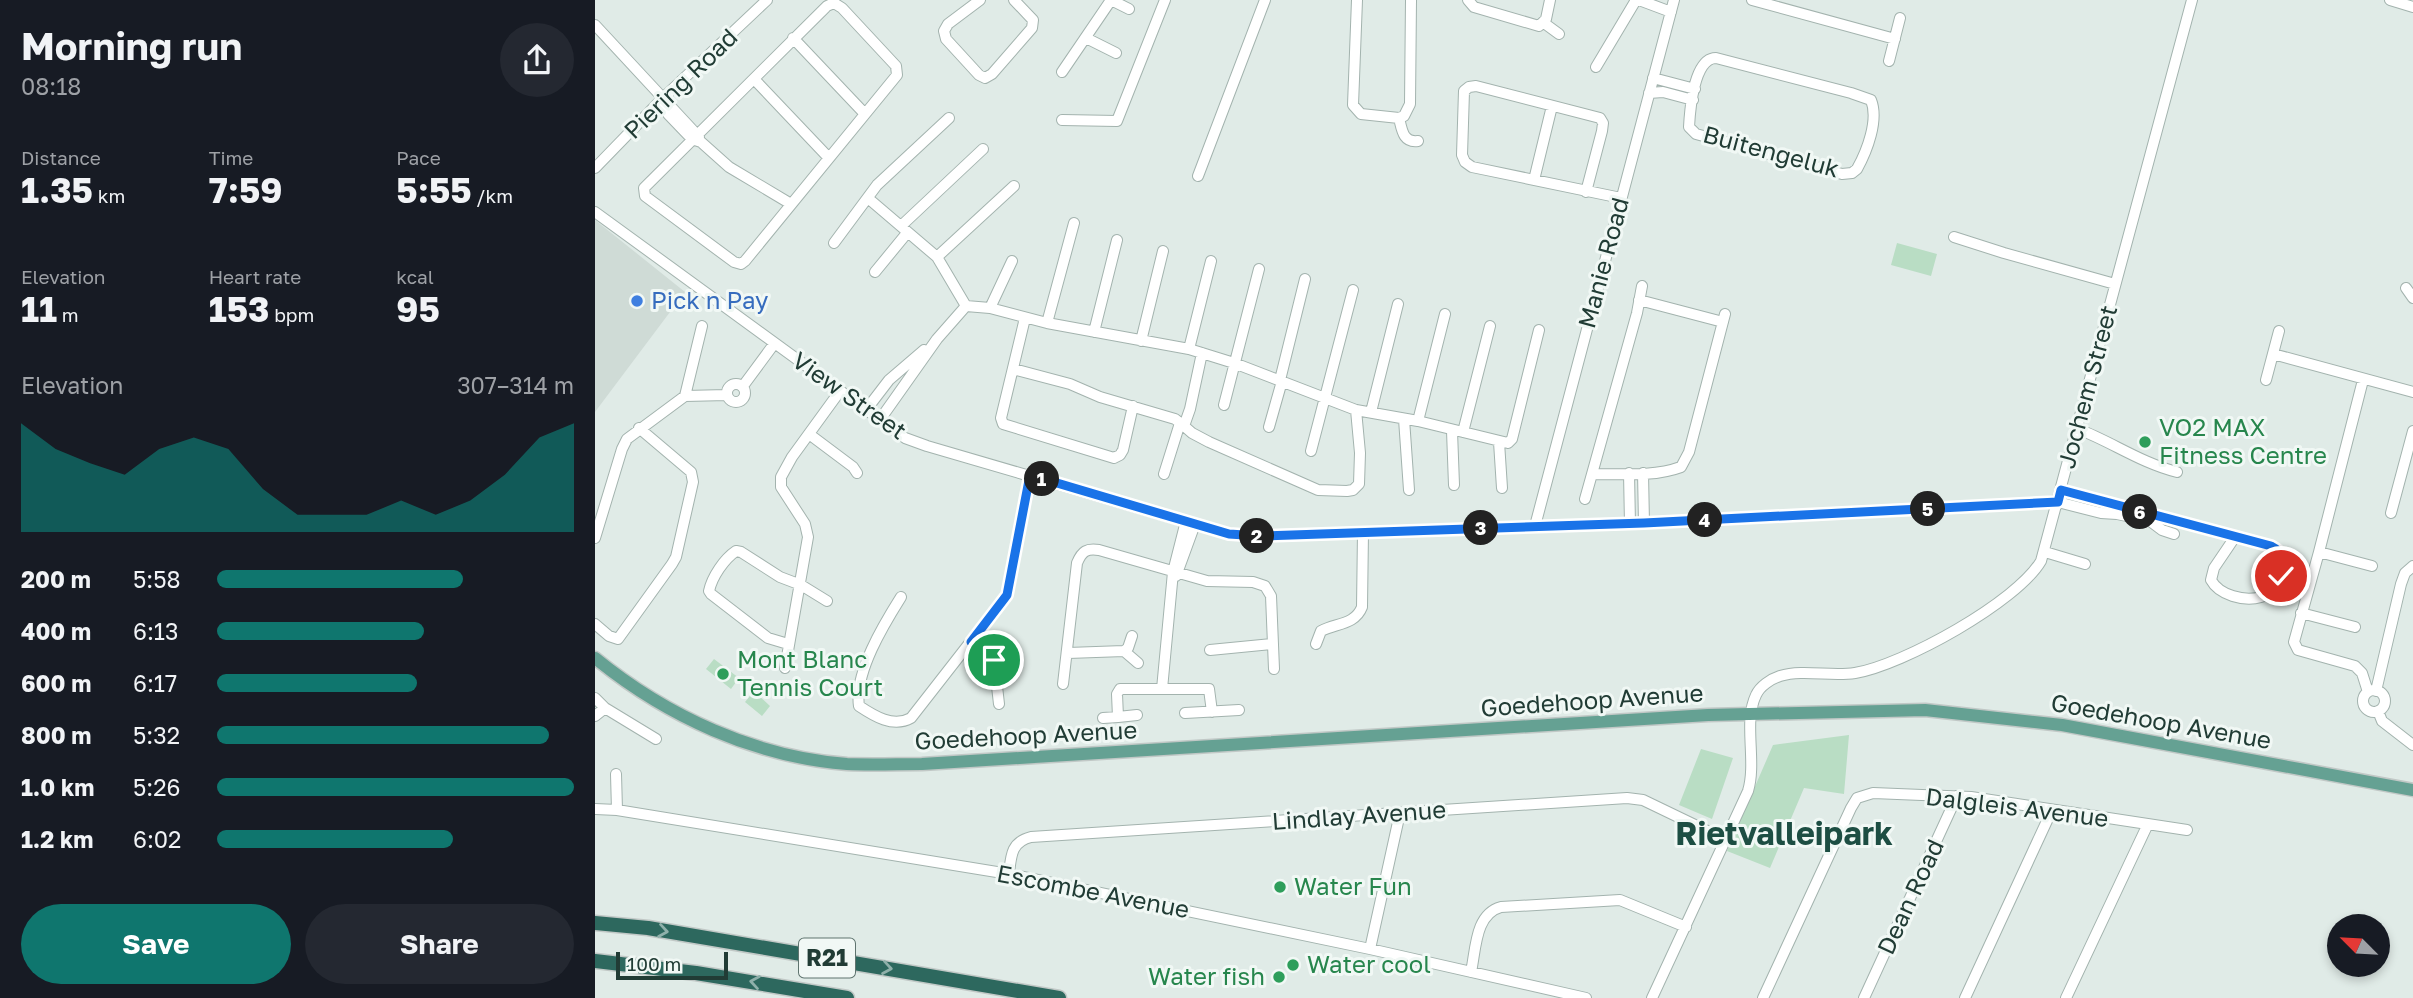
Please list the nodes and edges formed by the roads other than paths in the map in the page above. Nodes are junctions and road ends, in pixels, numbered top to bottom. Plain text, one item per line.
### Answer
1 (767, 0) edge
2 (980, 0) edge
3 (1014, 0) edge
4 (1165, 0) edge
5 (1265, 0) edge
6 (1357, 0) edge
7 (1411, 0) edge
8 (1468, 0) edge
9 (1550, 0) edge
10 (1637, 0) edge
11 (1674, 0) edge
12 (1752, 0) edge
13 (2192, 0) edge
14 (2390, 0) edge
15 (1109, 1) edge
16 (2413, 7) edge
17 (1129, 9) dead end
18 (1671, 12) junction
19 (1901, 18) dead end
20 (1543, 23) junction
21 (595, 25) edge
22 (1559, 34) dead end
23 (793, 38) junction
24 (1086, 38) junction
25 (1895, 39) junction
26 (1116, 53) dead end
27 (1889, 61) dead end
28 (1596, 67) dead end
29 (1062, 72) dead end
30 (1653, 78) junction
31 (754, 79) junction
32 (1695, 89) junction
33 (1649, 93) junction
34 (662, 99) junction
35 (1693, 100) junction
36 (1552, 106) junction
37 (865, 114) junction
38 (949, 118) dead end
39 (1399, 118) junction
40 (1062, 120) dead end
41 (697, 138) junction
42 (1418, 141) dead end
43 (983, 149) dead end
44 (828, 157) junction
45 (595, 168) edge
46 (1198, 176) dead end
47 (1534, 180) junction
48 (1014, 186) dead end
49 (1586, 192) junction
50 (1621, 198) junction
51 (869, 199) junction
52 (791, 204) junction
53 (595, 212) edge
54 (1074, 223) dead end
55 (904, 229) junction
56 (1954, 237) dead end
57 (1117, 240) dead end
58 (834, 243) dead end
59 (1163, 251) dead end
60 (937, 257) junction
61 (1012, 261) dead end
62 (1210, 261) dead end
63 (1259, 269) dead end
64 (875, 272) dead end
65 (1305, 279) dead end
66 (2115, 284) junction
67 (1642, 286) dead end
68 (2406, 288) dead end
69 (1353, 290) dead end
70 (2413, 298) edge
71 (1639, 300) junction
72 (1398, 304) dead end
73 (966, 306) junction
74 (991, 308) junction
75 (1445, 314) dead end
76 (1025, 318) junction
77 (1047, 323) junction
78 (702, 326) dead end
79 (1490, 326) dead end
80 (1539, 330) dead end
81 (2279, 331) dead end
82 (1094, 332) junction
83 (937, 339) junction
84 (1141, 341) junction
85 (774, 344) junction
86 (1189, 349) junction
87 (1202, 353) junction
88 (2273, 354) junction
89 (1234, 363) junction
90 (1013, 369) junction
91 (1281, 380) junction
92 (2266, 380) dead end
93 (2363, 380) junction
94 (840, 391) junction
95 (2413, 392) edge
96 (685, 396) junction
97 (1326, 399) junction
98 (1224, 405) dead end
99 (1133, 406) junction
100 (866, 410) junction
101 (1356, 410) junction
102 (1371, 412) junction
103 (1404, 419) junction
104 (879, 421) junction
105 (1418, 421) junction
106 (1182, 424) junction
107 (1269, 427) dead end
108 (639, 428) junction
109 (2078, 429) junction
110 (2413, 431) edge
111 (1458, 432) junction
112 (809, 434) junction
113 (1499, 442) junction
114 (1311, 451) dead end
115 (2177, 472) dead end
116 (857, 473) dead end
117 (1629, 473) junction
118 (1643, 473) junction
119 (1164, 474) dead end
120 (1593, 474) junction
121 (1030, 475) junction
122 (1454, 485) dead end
123 (1502, 488) dead end
124 (1409, 490) dead end
125 (2061, 490) junction
126 (1585, 499) dead end
127 (2058, 502) junction
128 (2391, 513) dead end
129 (1190, 523) junction
130 (1644, 523) junction
131 (1630, 524) junction
132 (1535, 526) junction
133 (1363, 532) junction
134 (2174, 534) dead end
135 (2235, 537) junction
136 (595, 538) edge
137 (2045, 552) junction
138 (2319, 552) junction
139 (2085, 564) dead end
140 (2372, 566) dead end
141 (2413, 566) edge
142 (1175, 575) junction
143 (801, 585) junction
144 (901, 597) dead end
145 (827, 601) dead end
146 (2301, 613) junction
147 (595, 624) edge
148 (2355, 627) dead end
149 (1132, 636) dead end
150 (971, 642) junction
151 (1272, 644) junction
152 (1316, 644) dead end
153 (788, 645) junction
154 (1210, 650) dead end
155 (1124, 651) junction
156 (1068, 653) junction
157 (595, 658) edge
158 (1137, 663) dead end
159 (785, 668) dead end
160 (1274, 669) dead end
161 (1063, 684) dead end
162 (1163, 689) junction
163 (2372, 692) junction
164 (595, 698) edge
165 (999, 704) dead end
166 (605, 708) junction
167 (1239, 710) dead end
168 (2378, 711) junction
169 (1212, 712) junction
170 (1185, 713) dead end
171 (1751, 713) junction
172 (1137, 715) dead end
173 (595, 716) edge
174 (1118, 717) junction
175 (1103, 718) dead end
176 (656, 739) dead end
177 (2413, 745) edge
178 (616, 774) dead end
179 (2413, 790) edge
180 (1957, 796) junction
181 (595, 809) edge
182 (617, 810) junction
183 (2052, 810) junction
184 (1400, 813) junction
185 (2147, 826) junction
186 (2187, 830) dead end
187 (1726, 839) junction
188 (1009, 874) junction
189 (595, 923) edge
190 (1686, 927) junction
191 (1370, 949) junction
192 (595, 961) edge
193 (1471, 972) junction
194 (847, 998) edge
195 (1059, 998) edge
196 (1586, 998) edge
197 (1652, 998) edge
198 (1763, 998) edge
199 (1864, 998) edge
200 (1965, 998) edge
201 (2066, 998) edge

1 - 34 street, Piering Road
2 - 3 street
4 - 40 street
5 - 46 street
6 - 39 street
7 - 39 street
8 - 20 street
9 - 20 street
10 - 18 street
10 - 28 street
11 - 18 street, Manie Road
12 - 25 street
13 - 66 street, Jochem Street
14 - 16 street
15 - 17 street
15 - 24 street
18 - 30 street, Manie Road
19 - 25 street
20 - 22 street
21 - 34 street
23 - 31 street
23 - 37 street
23 - 37 street
24 - 26 street
24 - 29 street
25 - 27 street
30 - 32 street, Buitengeluk
30 - 33 street, Manie Road
31 - 41 street
31 - 44 street
32 - 35 street, Buitengeluk
32 - 35 street, Buitengeluk
33 - 35 street, Buitengeluk
33 - 50 street, Manie Road
34 - 41 street
34 - 45 street, Piering Road
36 - 47 street
36 - 47 street
36 - 49 street
37 - 44 street
38 - 51 street
39 - 42 street
41 - 52 street
41 - 52 street
43 - 55 street
44 - 52 street
47 - 49 street
48 - 60 street
49 - 50 street
50 - 132 street, Manie Road
51 - 55 street
51 - 58 street
53 - 85 street, View Street
54 - 77 street
55 - 60 street
55 - 64 street
56 - 66 street
57 - 82 street
59 - 84 street
60 - 73 street
61 - 74 street
62 - 86 street
63 - 89 street
65 - 91 street
66 - 109 street, Jochem Street
67 - 71 street
68 - 70 street
69 - 97 street
71 - 118 street
71 - 120 street
72 - 102 street
73 - 74 street
73 - 83 street
74 - 76 street
75 - 105 street
76 - 77 street
76 - 90 street
77 - 82 street
78 - 96 street
79 - 111 street
80 - 113 street
81 - 88 street
82 - 84 street
83 - 100 street
83 - 104 street
84 - 86 street
85 - 94 street, View Street
85 - 96 street
86 - 87 street
87 - 89 street
87 - 106 street
88 - 92 street
88 - 93 street
89 - 91 street
89 - 98 street
90 - 99 street
90 - 99 street
91 - 97 street
91 - 107 street
93 - 95 street
93 - 138 street
94 - 100 street, View Street
94 - 112 street
96 - 108 street
97 - 101 street
97 - 114 street
99 - 106 street
100 - 104 street, View Street
101 - 102 street
101 - 106 street
102 - 103 street
103 - 105 street
103 - 124 street
104 - 121 street, View Street
105 - 111 street
106 - 119 street
108 - 136 street
108 - 147 street
109 - 115 street
109 - 125 street, Jochem Street
110 - 128 street
111 - 113 street
111 - 122 street
112 - 116 street
112 - 143 street
113 - 123 street
117 - 118 street
117 - 120 street
117 - 131 street
118 - 130 street
120 - 126 street
121 - 129 street, View Street
121 - 150 street
125 - 127 street, Jochem Street
125 - 135 street
127 - 130 street, View Street
127 - 134 street, View Street
127 - 137 street, Jochem Street
129 - 133 street, View Street
129 - 142 street
130 - 131 street, View Street
131 - 132 street, View Street
132 - 133 street, View Street
133 - 152 street
135 - 135 street
137 - 139 street
137 - 171 street, Jochem Street
138 - 140 street
138 - 146 street
141 - 163 street
142 - 151 street
142 - 156 street
142 - 162 street
143 - 145 street
143 - 153 street
143 - 153 street
144 - 150 street
146 - 148 street
146 - 163 street
149 - 155 street
150 - 165 street
151 - 154 street
151 - 160 street
153 - 159 street
155 - 156 street
155 - 158 street
156 - 161 street
157 - 171 main road, Goedehoop Avenue
162 - 169 street
162 - 174 street
163 - 168 street
163 - 168 street
164 - 166 street
166 - 173 street
166 - 176 street
167 - 169 street
168 - 177 street
169 - 170 street
171 - 179 main road, Goedehoop Avenue
171 - 187 street
172 - 174 street
174 - 175 street
178 - 182 street
180 - 183 street, Dalgleis Avenue
180 - 198 street, Dalgleis Avenue
180 - 199 street, Dean Road
181 - 182 street, Escombe Avenue
182 - 188 street, Escombe Avenue
183 - 185 street, Dalgleis Avenue
183 - 200 street
184 - 187 street, Lindlay Avenue
184 - 188 street, Lindlay Avenue
184 - 191 street
185 - 186 street, Dalgleis Avenue
185 - 201 street
187 - 190 street
188 - 191 street, Escombe Avenue
189 -> 195 highway, R21
190 - 193 street
190 - 197 street
191 - 193 street, Escombe Avenue
194 -> 192 highway, R21
193 - 196 street, Escombe Avenue

